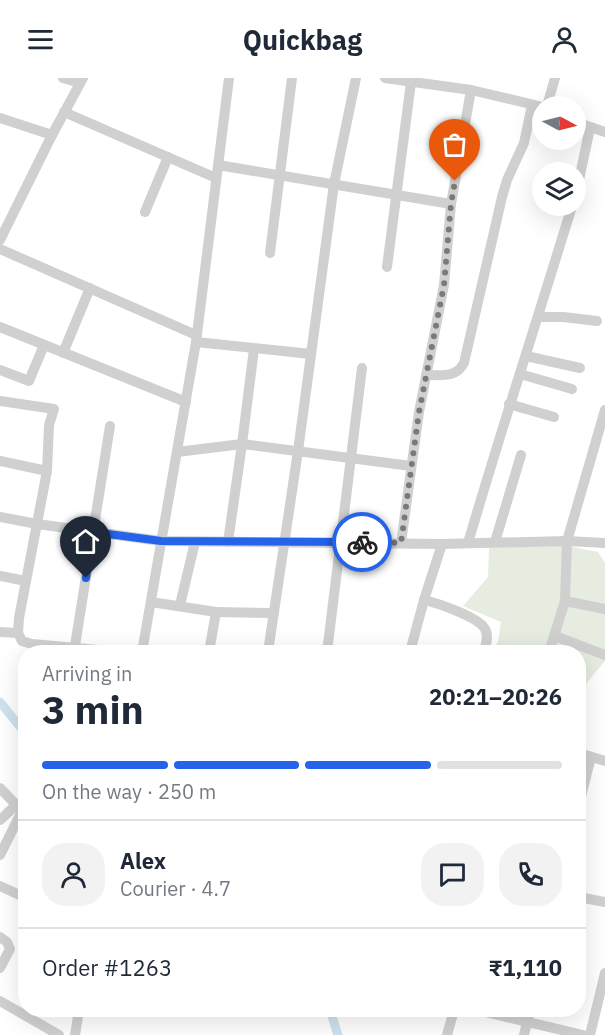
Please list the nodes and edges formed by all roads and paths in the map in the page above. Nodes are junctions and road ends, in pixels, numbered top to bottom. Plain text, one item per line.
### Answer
1 (63, 78) edge
2 (229, 78) edge
3 (292, 78) edge
4 (356, 78) edge
5 (385, 78) edge
6 (555, 78) edge
7 (81, 81) edge
8 (408, 81) edge
9 (467, 85) edge
10 (546, 96) edge
11 (532, 103) edge
12 (64, 112) junction
13 (0, 118) edge
14 (532, 126) edge
15 (586, 126) edge
16 (590, 128) junction
17 (605, 132) edge
18 (52, 135) junction
19 (168, 157) junction
20 (583, 162) edge
21 (218, 165) junction
22 (278, 175) junction
23 (216, 178) junction
24 (333, 184) junction
25 (397, 195) junction
26 (451, 204) junction
27 (145, 212) dead end
28 (569, 216) edge
29 (0, 240) edge
30 (0, 249) edge
31 (270, 253) dead end
32 (387, 267) dead end
33 (90, 288) junction
34 (538, 317) junction
35 (597, 321) dead end
36 (0, 327) edge
37 (196, 339) junction
38 (44, 345) junction
39 (254, 349) junction
40 (63, 353) junction
41 (311, 354) junction
42 (526, 356) junction
43 (362, 368) dead end
44 (580, 368) dead end
45 (0, 370) edge
46 (520, 374) junction
47 (426, 375) junction
48 (572, 389) dead end
49 (0, 401) edge
50 (186, 402) junction
51 (509, 404) junction
52 (605, 410) edge
53 (554, 417) dead end
54 (110, 426) dead end
55 (242, 444) junction
56 (177, 452) junction
57 (298, 452) junction
58 (521, 455) dead end
59 (351, 459) junction
60 (0, 461) edge
61 (411, 466) junction
62 (47, 471) junction
63 (0, 517) edge
64 (36, 524) junction
65 (93, 532) junction
66 (161, 541) junction
67 (567, 541) junction
68 (195, 542) junction
69 (228, 542) junction
70 (284, 542) junction
71 (342, 542) junction
72 (401, 543) junction
73 (468, 543) junction
74 (495, 543) junction
75 (605, 543) edge
76 (442, 544) junction
77 (0, 576) edge
78 (26, 581) junction
79 (424, 600) junction
80 (566, 601) junction
81 (151, 602) junction
82 (180, 605) junction
83 (605, 609) edge
84 (216, 612) junction
85 (274, 613) junction
86 (0, 632) edge
87 (18, 633) junction
88 (555, 636) junction
89 (39, 645) edge
90 (75, 645) edge
91 (143, 645) edge
92 (209, 645) edge
93 (269, 645) edge
94 (328, 645) edge
95 (412, 645) edge
96 (486, 645) edge
97 (552, 645) edge
98 (579, 645) edge
99 (586, 648) edge
100 (605, 655) edge
101 (586, 755) edge
102 (591, 757) junction
103 (605, 762) edge
104 (586, 777) edge
105 (0, 788) edge
106 (18, 807) edge
107 (18, 811) edge
108 (18, 816) edge
109 (0, 820) edge
110 (0, 855) edge
111 (0, 886) edge
112 (18, 894) edge
113 (586, 898) edge
114 (605, 902) edge
115 (0, 937) edge
116 (0, 968) edge
117 (605, 974) edge
118 (0, 1001) edge
119 (18, 1011) edge
120 (28, 1017) edge
121 (79, 1017) edge
122 (452, 1017) edge
123 (507, 1017) edge
124 (529, 1017) edge
125 (528, 1022) junction
126 (59, 1035) edge
127 (75, 1035) edge
128 (447, 1035) edge
129 (524, 1035) edge
130 (583, 1035) edge
131 (590, 1035) edge

1 - 7 street
2 - 21 street
3 - 22 street
4 - 24 street
5 - 8 street
6 - 10 street
7 - 12 street
8 - 9 street
8 - 25 street
9 - 11 street
9 - 26 street
12 - 18 street
12 - 19 street
13 - 18 street
14 - 47 street
15 - 16 street
16 - 17 street
16 - 20 street
18 - 29 street
19 - 23 street
19 - 27 street
21 - 22 street
21 - 23 street
22 - 24 street
22 - 31 street
23 - 37 street
24 - 25 street
24 - 41 street
25 - 26 street
25 - 32 street
26 - 47 street
28 - 34 street
30 - 33 street
33 - 37 street
33 - 40 street
34 - 35 street
34 - 42 street
36 - 38 street
37 - 39 street
37 - 50 street
38 - 40 street
38 - 45 street
39 - 41 street
39 - 55 street
40 - 50 street
41 - 57 street
42 - 44 street
42 - 46 street
43 - 59 street
46 - 48 street
46 - 51 street
47 - 61 street
49 - 62 street
50 - 56 street
51 - 53 street
51 - 73 street
52 - 67 street
54 - 65 street
55 - 56 street
55 - 57 street
55 - 69 street
56 - 66 street
57 - 59 street
57 - 70 street
58 - 74 street
59 - 61 street
59 - 71 street
60 - 62 street
61 - 72 street
62 - 64 street
63 - 64 street
64 - 65 street
64 - 78 street
65 - 66 street
65 - 90 street
66 - 68 street
66 - 81 street
67 - 74 street
67 - 75 street
67 - 80 street
68 - 69 street
68 - 82 street
69 - 70 street
70 - 71 street
70 - 85 street
71 - 72 street
71 - 94 street
72 - 76 street
73 - 74 street
73 - 76 street
76 - 79 street
77 - 78 street
78 - 87 street
79 - 95 street
79 - 96 street
80 - 83 street
80 - 88 street
81 - 82 street
81 - 91 street
82 - 84 street
84 - 85 street
84 - 92 street
85 - 93 street
86 - 87 street
87 - 89 street
88 - 97 street
88 - 98 street
99 - 100 street
101 - 102 street
102 - 103 street
102 - 104 street
105 - 106 street
107 - 109 street
108 - 110 street
111 - 112 street
113 - 114 street
115 - 116 street
117 - 131 street
118 - 119 street
120 - 126 street
121 - 127 street
122 - 128 street
123 - 125 street
124 - 125 street
125 - 129 street
125 - 130 street

